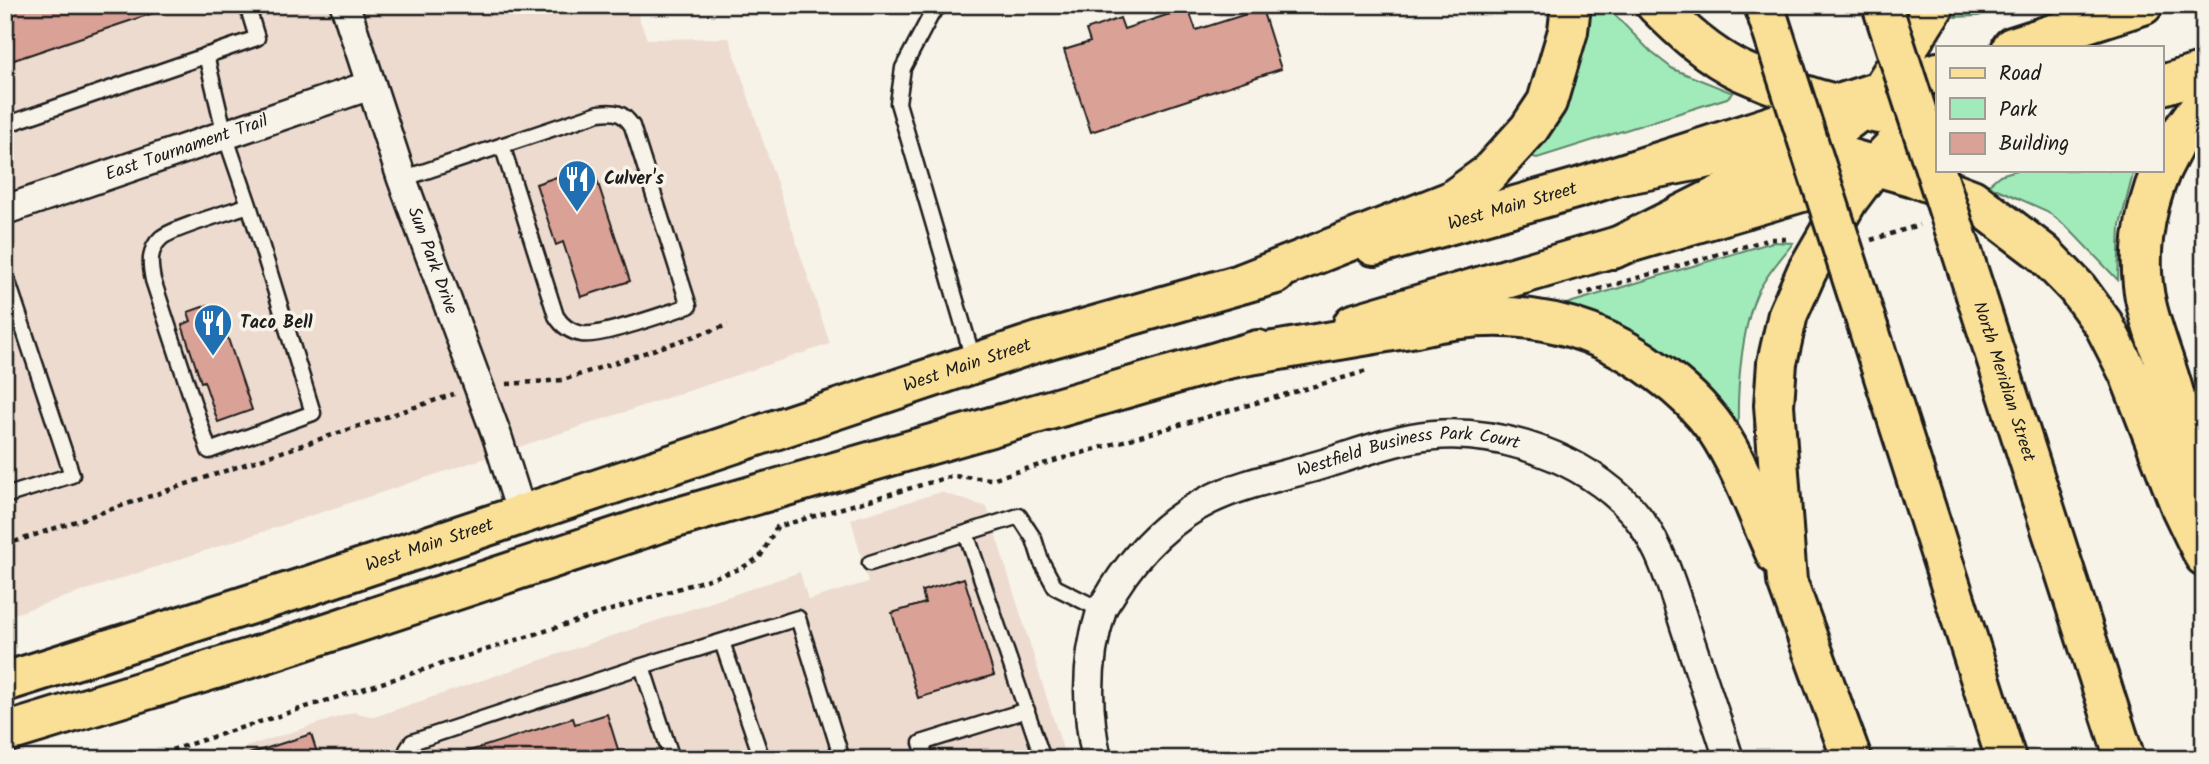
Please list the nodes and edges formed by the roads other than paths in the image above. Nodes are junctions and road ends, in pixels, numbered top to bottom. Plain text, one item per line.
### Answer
1 (247, 5) edge
2 (345, 5) edge
3 (941, 5) edge
4 (1571, 5) edge
5 (1656, 5) edge
6 (1764, 5) edge
7 (1882, 5) edge
8 (1935, 5) edge
9 (2143, 5) edge
10 (2074, 26) junction
11 (2015, 46) edge
12 (2044, 46) edge
13 (206, 55) junction
14 (2204, 72) edge
15 (1936, 73) edge
16 (2164, 84) edge
17 (370, 85) junction
18 (1859, 102) junction
19 (2204, 102) edge
20 (5, 125) edge
21 (1936, 126) edge
22 (225, 135) junction
23 (502, 145) junction
24 (1808, 152) junction
25 (2164, 163) edge
26 (1875, 169) junction
27 (1936, 172) edge
28 (1936, 172) edge
29 (2160, 172) edge
30 (1616, 176) junction
31 (402, 179) junction
32 (249, 205) junction
33 (5, 209) edge
34 (1613, 249) junction
35 (5, 273) edge
36 (1243, 283) junction
37 (8, 289) edge
38 (1226, 359) junction
39 (974, 363) junction
40 (5, 496) edge
41 (522, 515) junction
42 (2204, 521) edge
43 (966, 533) junction
44 (2204, 556) edge
45 (870, 563) dead end
46 (1787, 581) junction
47 (1101, 610) junction
48 (722, 642) junction
49 (642, 666) junction
50 (5, 682) edge
51 (1027, 710) junction
52 (5, 733) edge
53 (405, 759) edge
54 (673, 759) edge
55 (762, 759) edge
56 (842, 759) edge
57 (927, 759) edge
58 (1043, 759) edge
59 (1097, 759) edge
60 (1729, 759) edge
61 (1852, 759) edge
62 (2006, 759) edge
63 (2125, 759) edge

1 - 13 lane
2 - 17 street, Sun Park Drive
3 - 39 lane
4 - 36 main road
5 - 18 main road
6 - 62 main road, bridge
7 - 27 main road, North Meridian Street, bridge
8 - 18 main road
9 - 10 main road
10 - 11 main road
10 - 12 main road
13 - 20 lane
13 - 22 lane
14 - 16 main road
15 - 18 main road, West Main Street
17 - 22 street, East Tournament Trail
17 - 31 street, Sun Park Drive
18 - 21 main road
18 - 24 main road
18 - 30 main road, West Main Street
19 - 25 main road
21 - 26 main road
22 - 32 lane
22 - 33 street, East Tournament Trail
23 - 23 lane
23 - 31 lane
24 - 26 main road
24 - 30 main road
24 - 34 main road
26 - 34 main road
26 - 44 main road
26 - 46 main road
28 - 63 main road, North Meridian Street, bridge
29 - 42 main road
30 - 36 main road, West Main Street
31 - 41 street, Sun Park Drive
32 - 32 lane
34 - 38 main road
35 - 37 lane
36 - 39 main road, West Main Street
37 - 40 lane
38 - 46 main road
38 - 52 main road
39 - 41 main road, West Main Street
41 - 50 main road, West Main Street
43 - 45 lane
43 - 47 lane
43 - 51 lane
46 - 61 main road
47 - 59 street, Westfield Business Park Court
47 - 60 street, Westfield Business Park Court
48 - 49 lane
48 - 55 lane
48 - 56 lane
49 - 53 lane
49 - 54 lane
51 - 57 lane
51 - 58 lane

